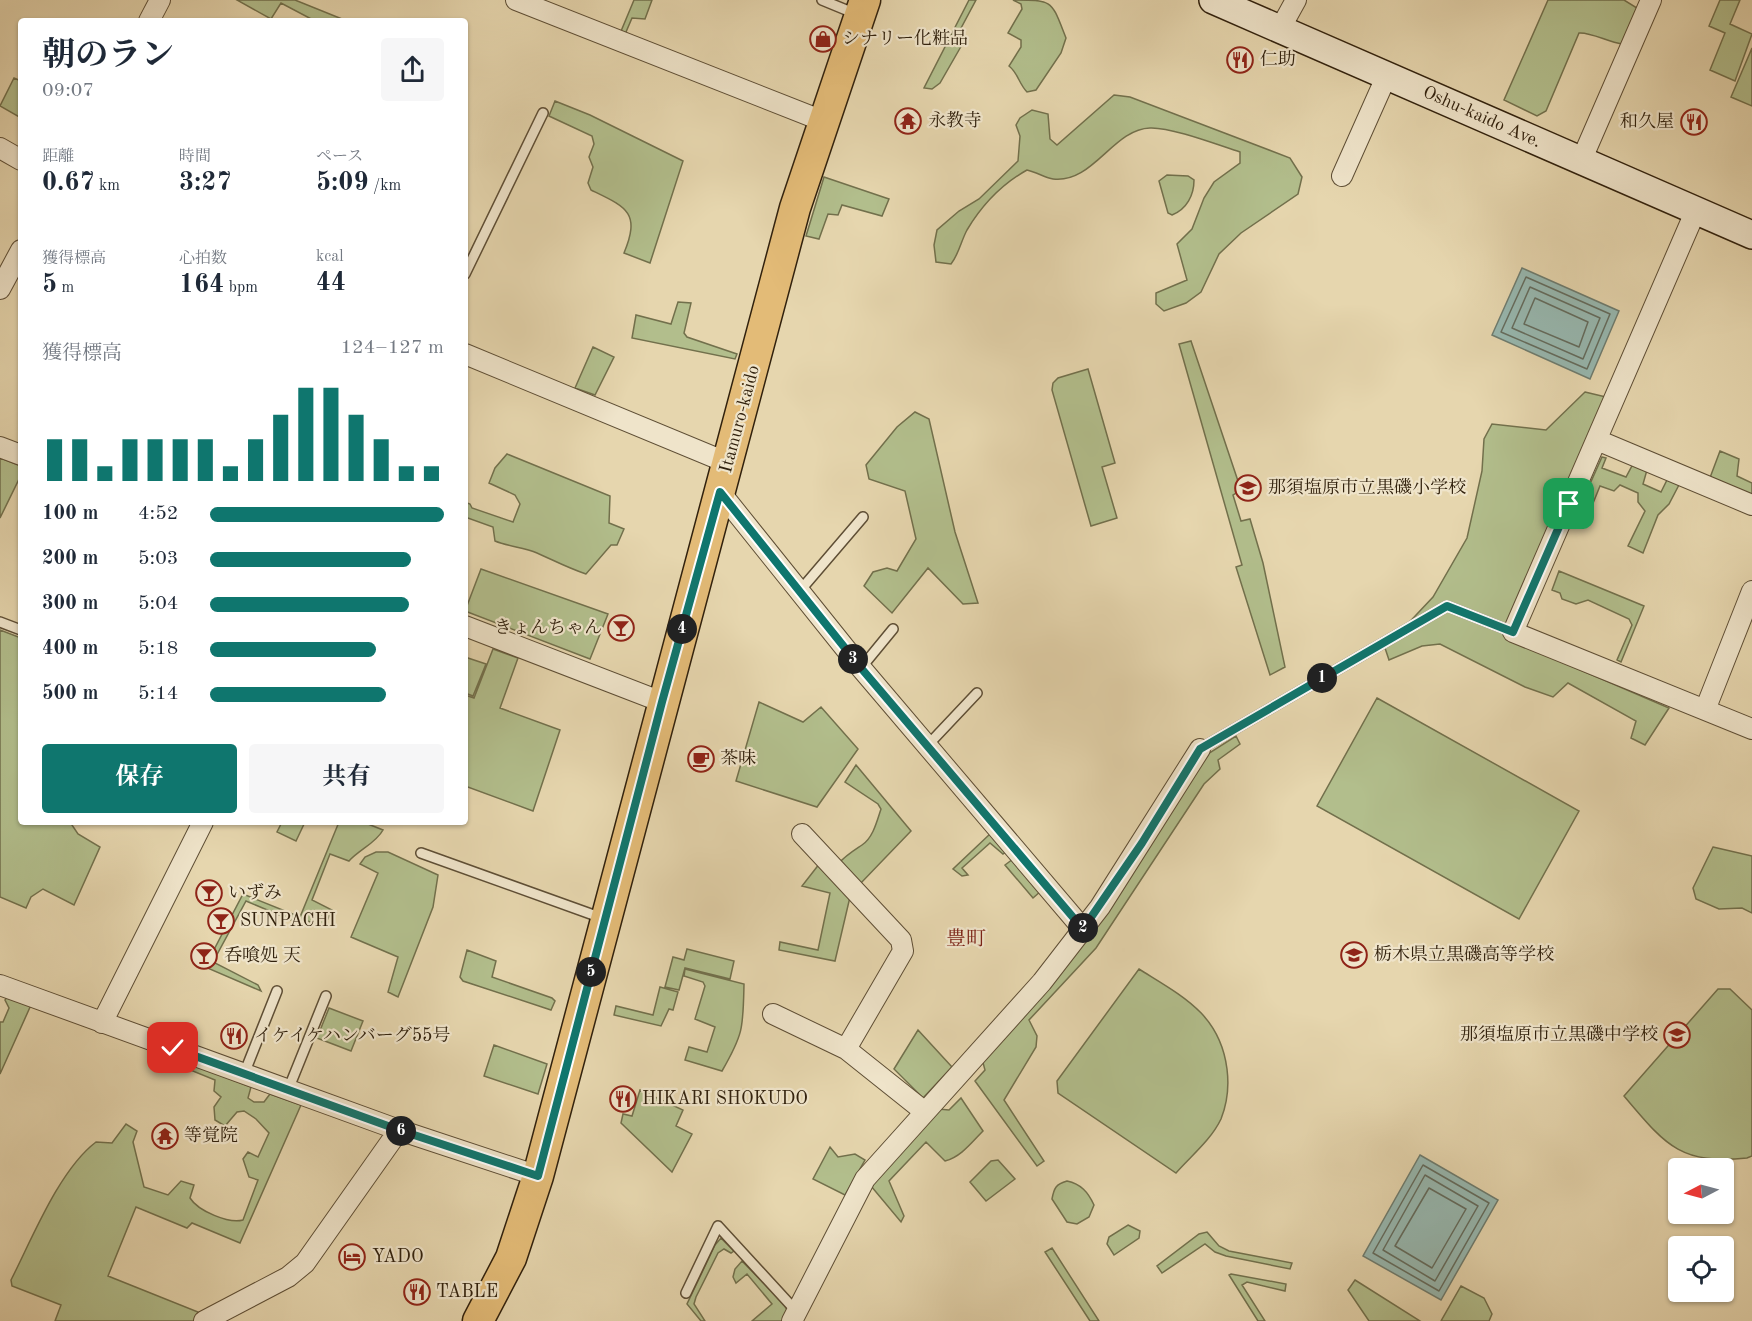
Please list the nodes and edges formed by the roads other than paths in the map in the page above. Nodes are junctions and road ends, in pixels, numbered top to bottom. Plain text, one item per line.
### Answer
1 (160, 0) edge
2 (516, 0) edge
3 (822, 0) edge
4 (1213, 0) edge
5 (1296, 0) edge
6 (1651, 0) edge
7 (862, 8) edge
8 (150, 18) edge
9 (1281, 29) junction
10 (1387, 75) junction
11 (543, 113) dead end
12 (823, 121) junction
13 (0, 148) edge
14 (18, 158) edge
15 (1581, 161) junction
16 (1342, 176) dead end
17 (1696, 210) junction
18 (1752, 235) edge
19 (18, 256) edge
20 (468, 268) edge
21 (0, 289) edge
22 (468, 355) edge
23 (1597, 440) junction
24 (0, 447) edge
25 (18, 454) edge
26 (729, 463) junction
27 (720, 492) junction
28 (1752, 505) edge
29 (863, 517) dead end
30 (1752, 591) edge
31 (798, 592) junction
32 (0, 622) edge
33 (468, 628) edge
34 (18, 629) edge
35 (893, 629) dead end
36 (1513, 632) junction
37 (861, 668) junction
38 (977, 693) dead end
39 (662, 702) junction
40 (1705, 710) junction
41 (1752, 729) edge
42 (927, 746) junction
43 (1200, 749) joint
44 (201, 825) edge
45 (802, 834) dead end
46 (421, 853) dead end
47 (605, 919) junction
48 (1083, 929) junction
49 (0, 985) edge
50 (278, 991) dead end
51 (326, 996) dead end
52 (772, 1014) dead end
53 (102, 1023) junction
54 (846, 1049) junction
55 (244, 1074) junction
56 (288, 1090) junction
57 (925, 1112) junction
58 (399, 1130) junction
59 (538, 1176) junction
60 (686, 1293) dead end
61 (795, 1316) edge
62 (204, 1321) edge
63 (478, 1321) edge

1 - 8 street
2 - 12 street
3 - 7 lane
4 - 9 main road, Oshu-kaido Ave.
5 - 9 street
6 - 15 street
7 - 12 main road, Itamuro-kaido
9 - 10 main road, Oshu-kaido Ave.
10 - 15 main road, Oshu-kaido Ave.
10 - 16 street
11 - 20 lane
12 - 26 main road, Itamuro-kaido
13 - 14 street
15 - 17 main road, Oshu-kaido Ave.
17 - 18 main road, Oshu-kaido Ave.
17 - 23 street
19 - 21 street
22 - 26 street
23 - 28 street
23 - 36 street
24 - 25 street
26 - 27 main road, Itamuro-kaido
27 - 31 street
27 - 39 main road, Itamuro-kaido
29 - 31 lane
30 - 40 street
31 - 37 street
32 - 34 lane
33 - 39 street
35 - 37 lane
36 - 40 street
36 - 43 lane
37 - 42 street
38 - 42 lane
39 - 47 main road, Itamuro-kaido
40 - 41 street
42 - 48 street
43 - 48 street
44 - 53 street
45 - 54 street
46 - 47 lane
47 - 59 main road, Itamuro-kaido
48 - 57 street
49 - 53 street
50 - 55 lane
51 - 56 lane
52 - 54 street
53 - 55 street
54 - 57 street
55 - 56 street
56 - 58 street
57 - 61 street
58 - 59 street
58 - 62 street
59 - 63 main road, Itamuro-kaido
60 - 61 lane

